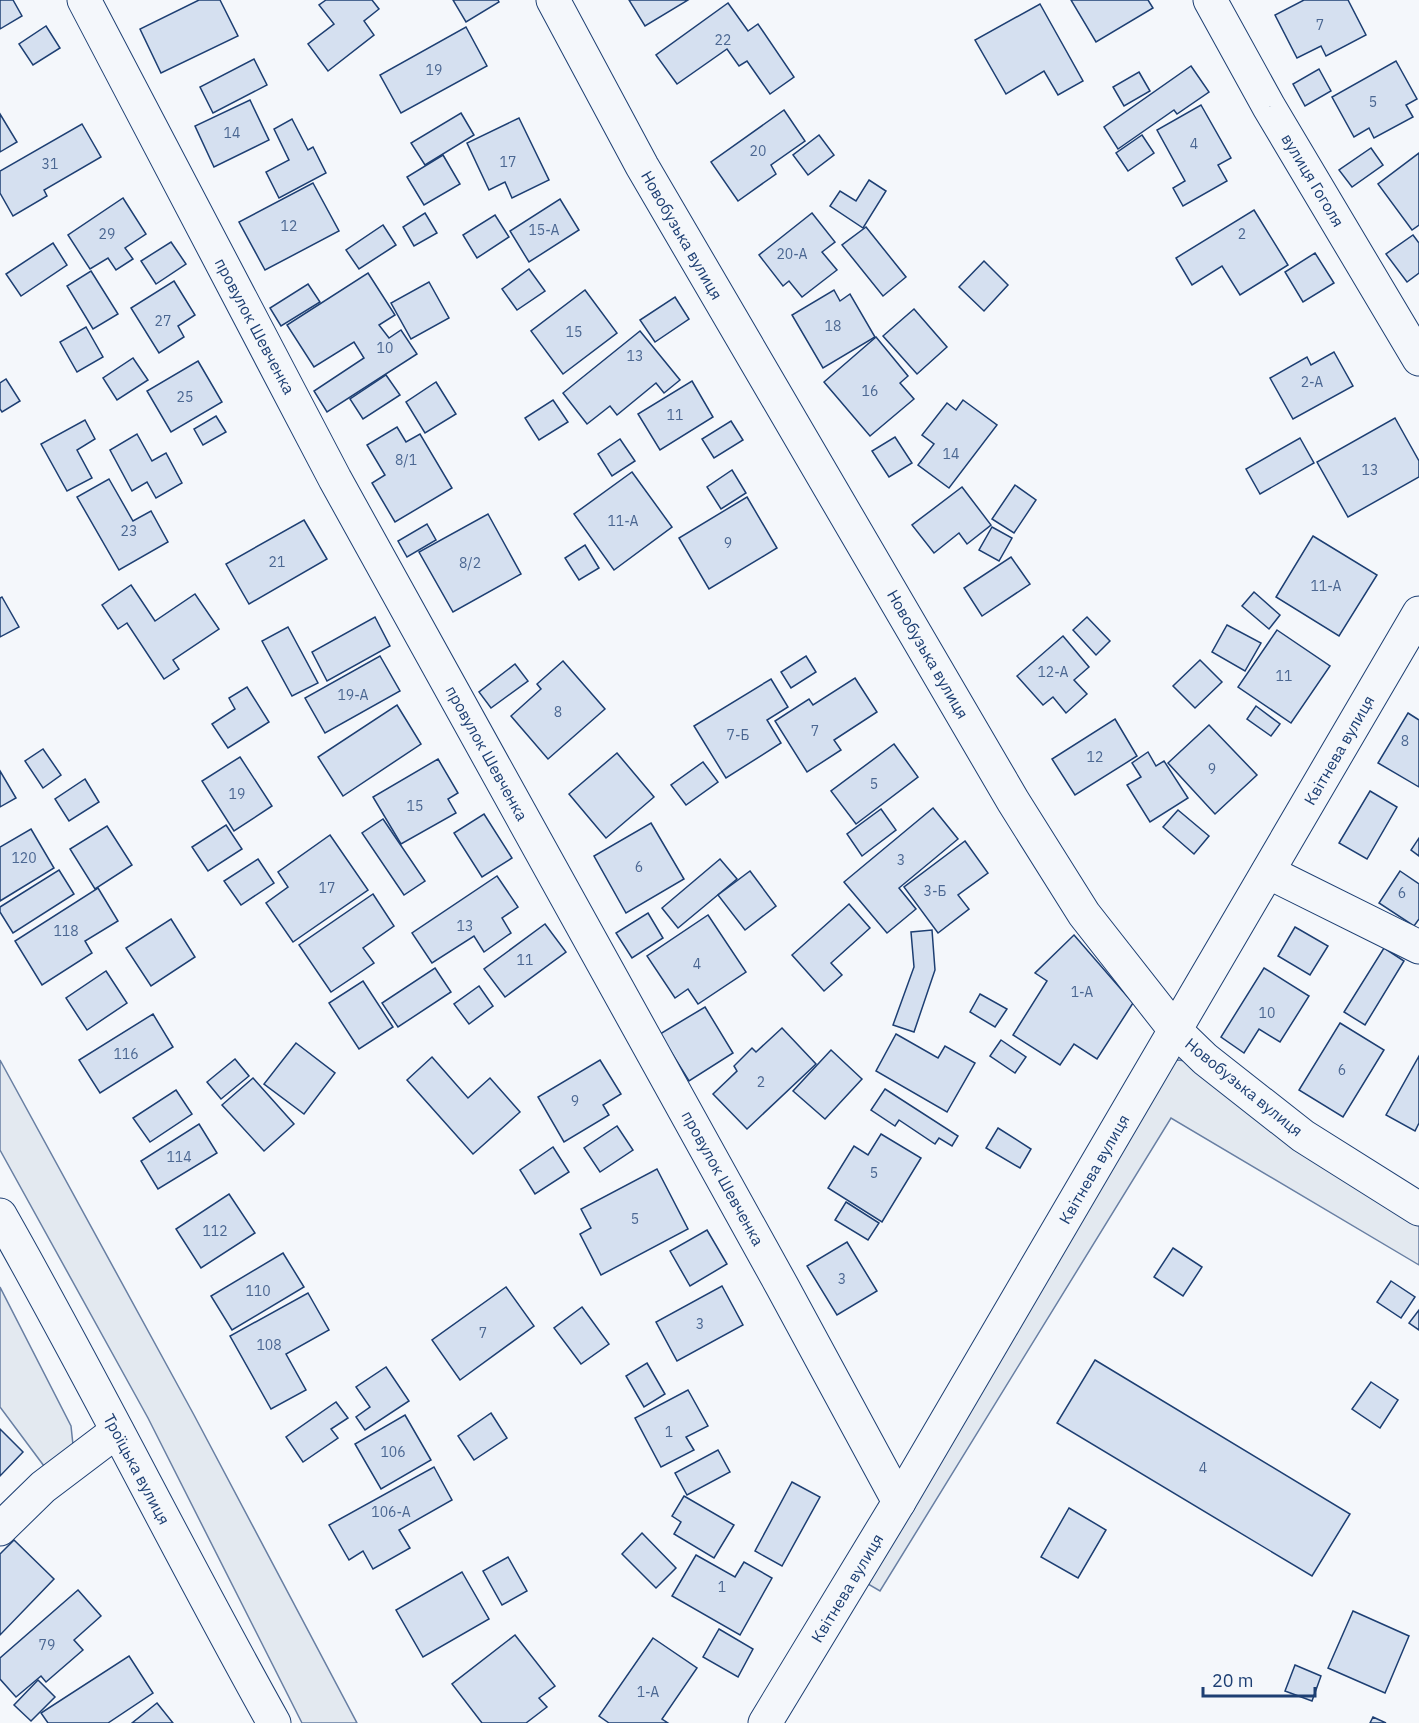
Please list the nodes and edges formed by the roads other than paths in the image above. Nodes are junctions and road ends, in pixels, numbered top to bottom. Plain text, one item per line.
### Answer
1 (84, 0) edge
2 (553, 0) edge
3 (1210, 0) edge
4 (1419, 358) edge
5 (1419, 613) edge
6 (1268, 872) junction
7 (1419, 947) edge
8 (1175, 1030) junction
9 (1419, 1209) edge
10 (0, 1215) edge
11 (117, 1431) junction
12 (899, 1502) junction
13 (0, 1529) edge
14 (274, 1723) edge
15 (765, 1723) edge

1 - 12 street, провулок Шевченка
2 - 8 street, Новобузька вулиця
3 - 4 street, вулиця Гоголя
5 - 6 street, Квітнева вулиця
6 - 7 street
6 - 8 street, Квітнева вулиця
8 - 9 street, Новобузька вулиця
8 - 12 street, Квітнева вулиця
10 - 11 street, Троїцька вулиця
11 - 13 street
11 - 14 street, Троїцька вулиця
12 - 15 street, Квітнева вулиця

